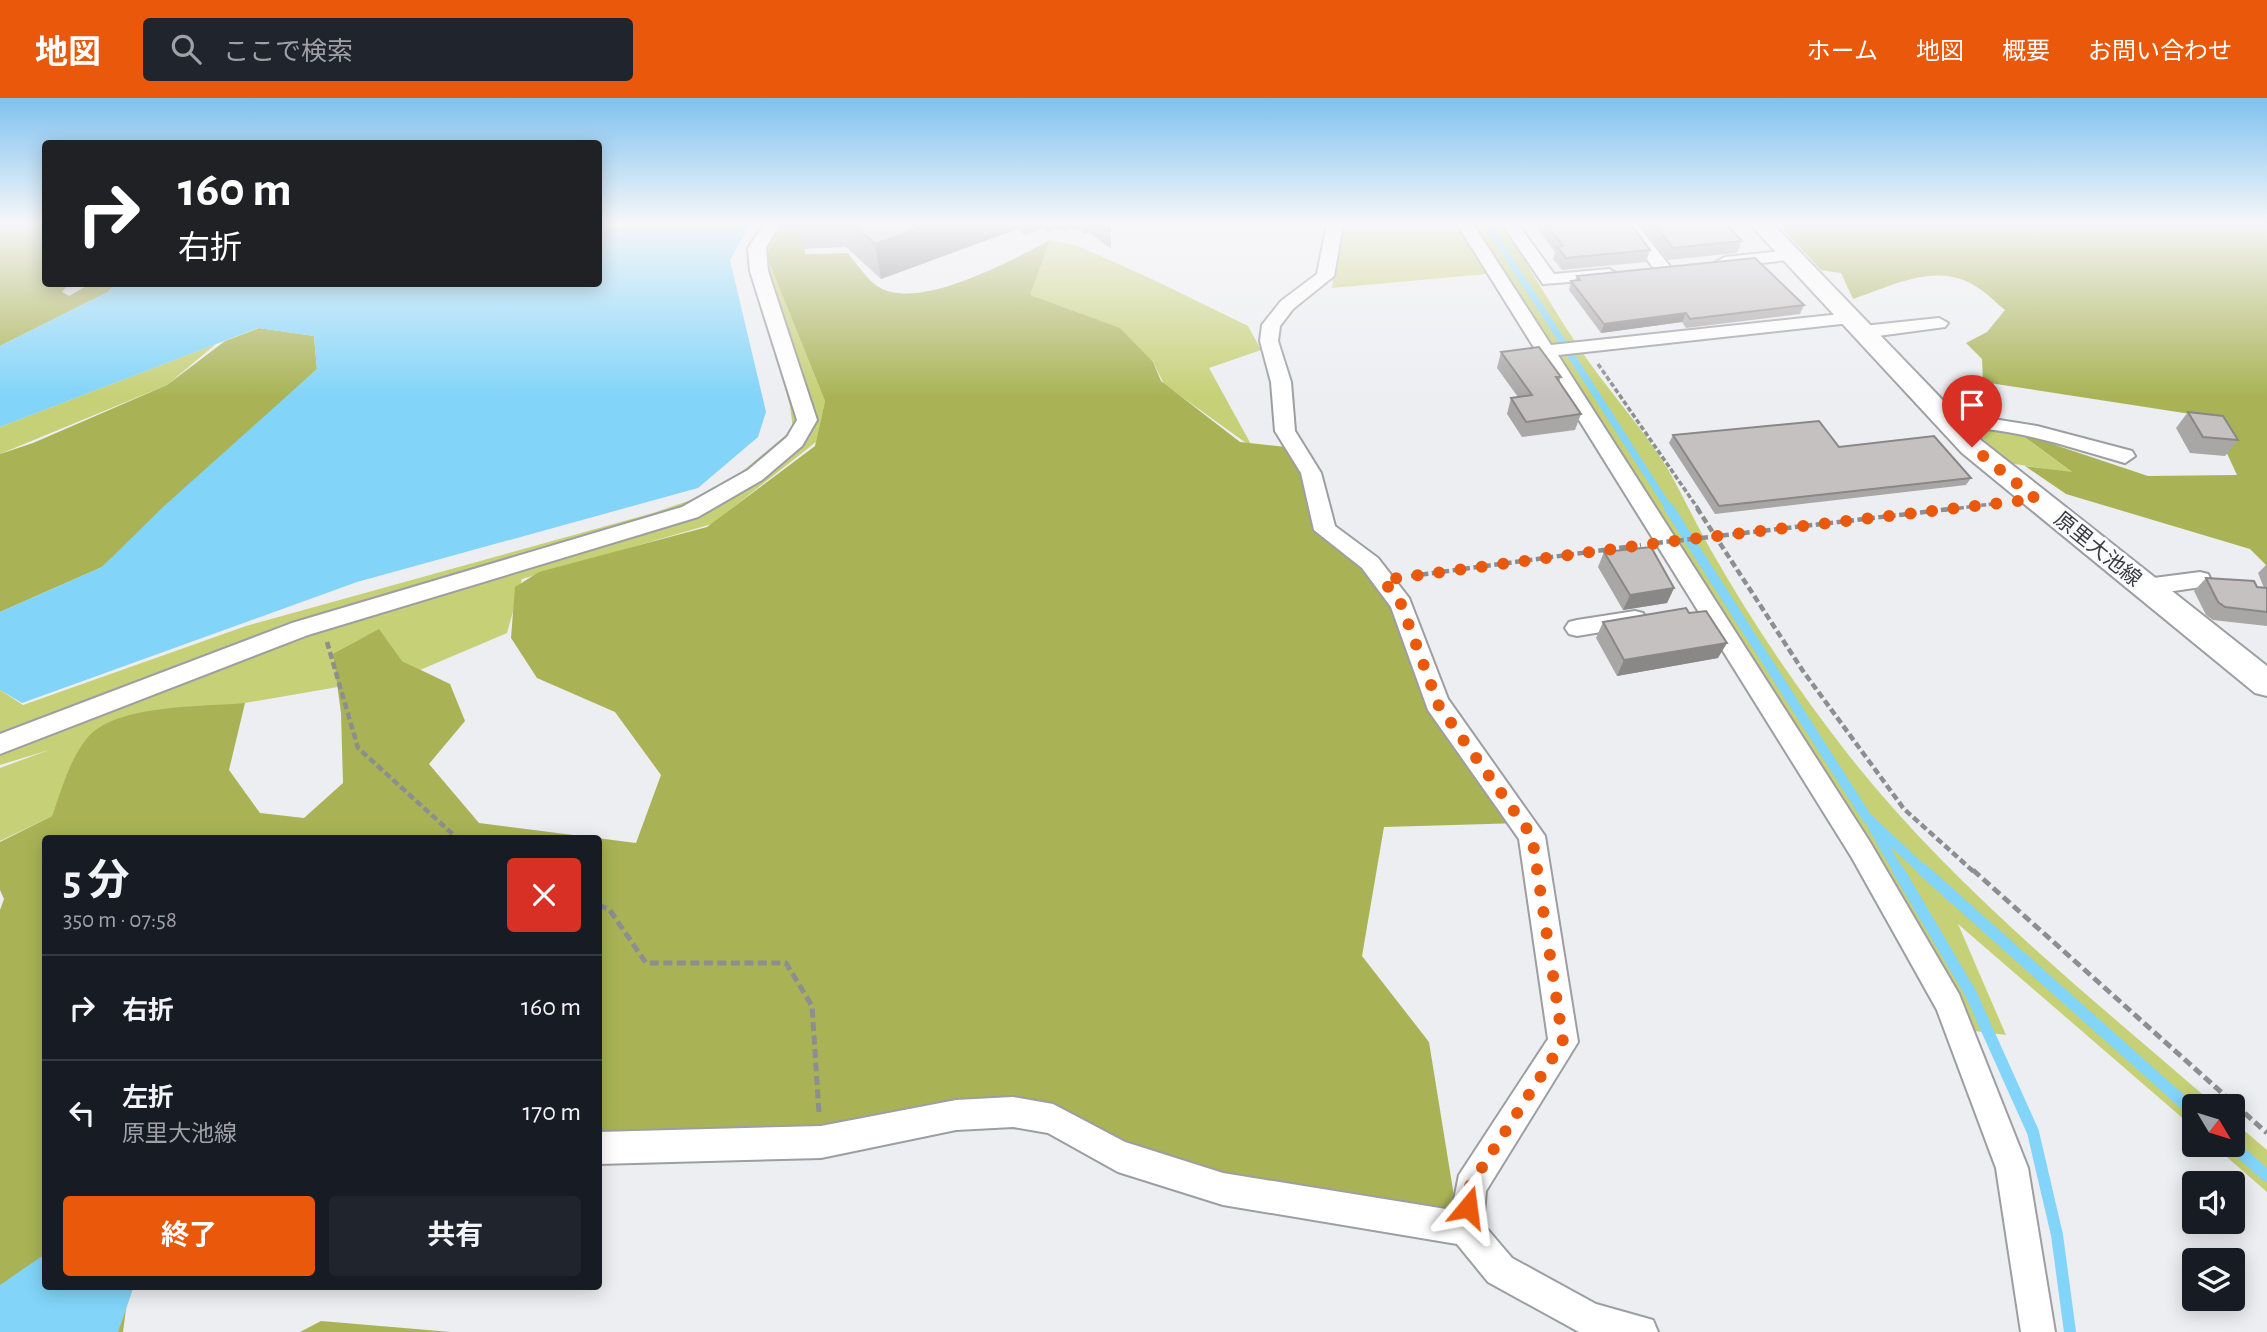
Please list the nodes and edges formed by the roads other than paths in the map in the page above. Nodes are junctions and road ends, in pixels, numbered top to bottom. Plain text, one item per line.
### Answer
1 (762, 282) edge
2 (1318, 282) edge
3 (1502, 282) edge
4 (1816, 282) edge
5 (1939, 323) dead end
6 (1856, 325) junction
7 (1547, 351) junction
8 (1949, 422) junction
9 (2125, 456) dead end
10 (2200, 580) dead end
11 (2146, 587) junction
12 (1708, 608) junction
13 (1682, 612) edge
14 (1656, 616) edge
15 (1577, 628) dead end
16 (2267, 684) edge
17 (0, 744) edge
18 (602, 1148) edge
19 (1466, 1229) junction
20 (1641, 1332) edge
21 (2038, 1332) edge

1 - 17 street
2 - 19 street
3 - 7 street
4 - 6 main road, 原里大池線
5 - 6 street
6 - 7 street
6 - 8 main road, 原里大池線
7 - 12 street
8 - 9 street
8 - 11 main road, 原里大池線
10 - 11 street
11 - 16 main road, 原里大池線
12 - 13 street
12 - 21 street
14 - 15 street
18 - 19 street
19 - 20 street

